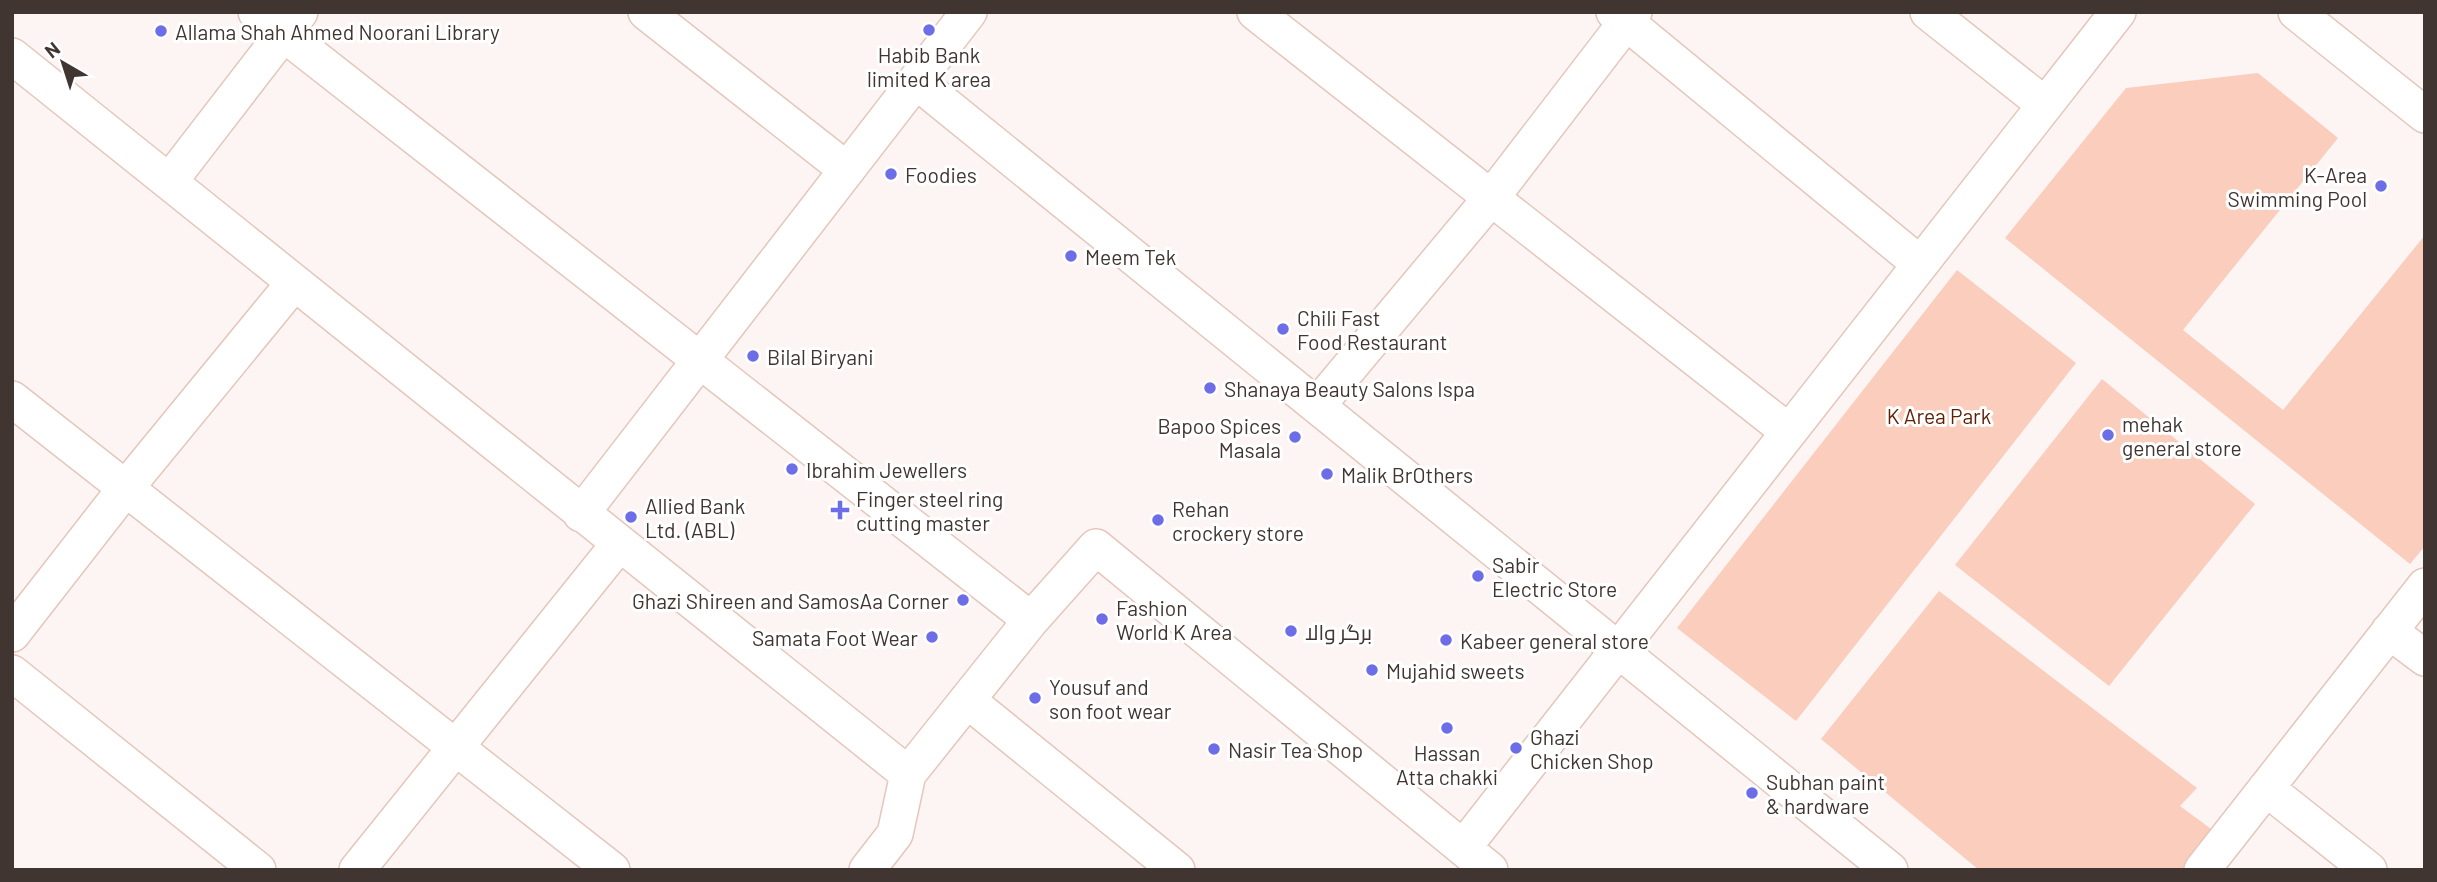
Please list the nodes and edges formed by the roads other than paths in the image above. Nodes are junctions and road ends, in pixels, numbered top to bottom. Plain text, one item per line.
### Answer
1 (256, 12) edge
2 (646, 12) edge
3 (969, 12) edge
4 (1255, 12) edge
5 (1928, 12) edge
6 (2118, 12) edge
7 (2296, 12) edge
8 (1624, 16) edge
9 (292, 23) edge
10 (12, 56) edge
11 (916, 81) junction
12 (2045, 105) junction
13 (2425, 115) edge
14 (847, 170) junction
15 (169, 182) junction
16 (1491, 198) junction
17 (1920, 264) junction
18 (294, 283) junction
19 (700, 360) junction
20 (12, 399) edge
21 (1318, 406) junction
22 (1789, 432) junction
23 (125, 489) junction
24 (581, 514) junction
25 (619, 544) junction
26 (2425, 586) edge
27 (1031, 620) junction
28 (2389, 631) junction
29 (12, 634) edge
30 (1618, 650) junction
31 (2425, 658) edge
32 (12, 673) edge
33 (967, 700) junction
34 (456, 747) junction
35 (908, 774) junction
36 (2266, 788) junction
37 (1463, 848) junction
38 (258, 870) edge
39 (357, 870) edge
40 (612, 870) edge
41 (867, 870) edge
42 (1177, 870) edge
43 (1490, 870) edge
44 (1890, 870) edge
45 (2202, 870) edge
46 (2370, 870) edge

1 - 9 street
2 - 14 street
3 - 11 street
4 - 16 street
5 - 12 street
6 - 12 street
7 - 13 street
8 - 16 street
8 - 17 street
9 - 15 street
9 - 19 street
10 - 15 street
11 - 14 street
11 - 21 street
12 - 17 street
14 - 19 street
15 - 18 street
16 - 21 street
16 - 22 street
17 - 22 street
18 - 23 street
18 - 24 street
19 - 24 street
19 - 27 street
20 - 23 street
21 - 30 street
22 - 30 street
23 - 29 street
23 - 34 street
24 - 25 street
25 - 34 street
25 - 35 street
26 - 28 street
27 - 33 street
27 - 37 street
28 - 31 street
28 - 36 street
30 - 37 street
30 - 44 street
32 - 38 street
33 - 35 street
33 - 42 street
34 - 39 street
34 - 40 street
35 - 41 street
36 - 45 street
36 - 46 street
37 - 43 street

